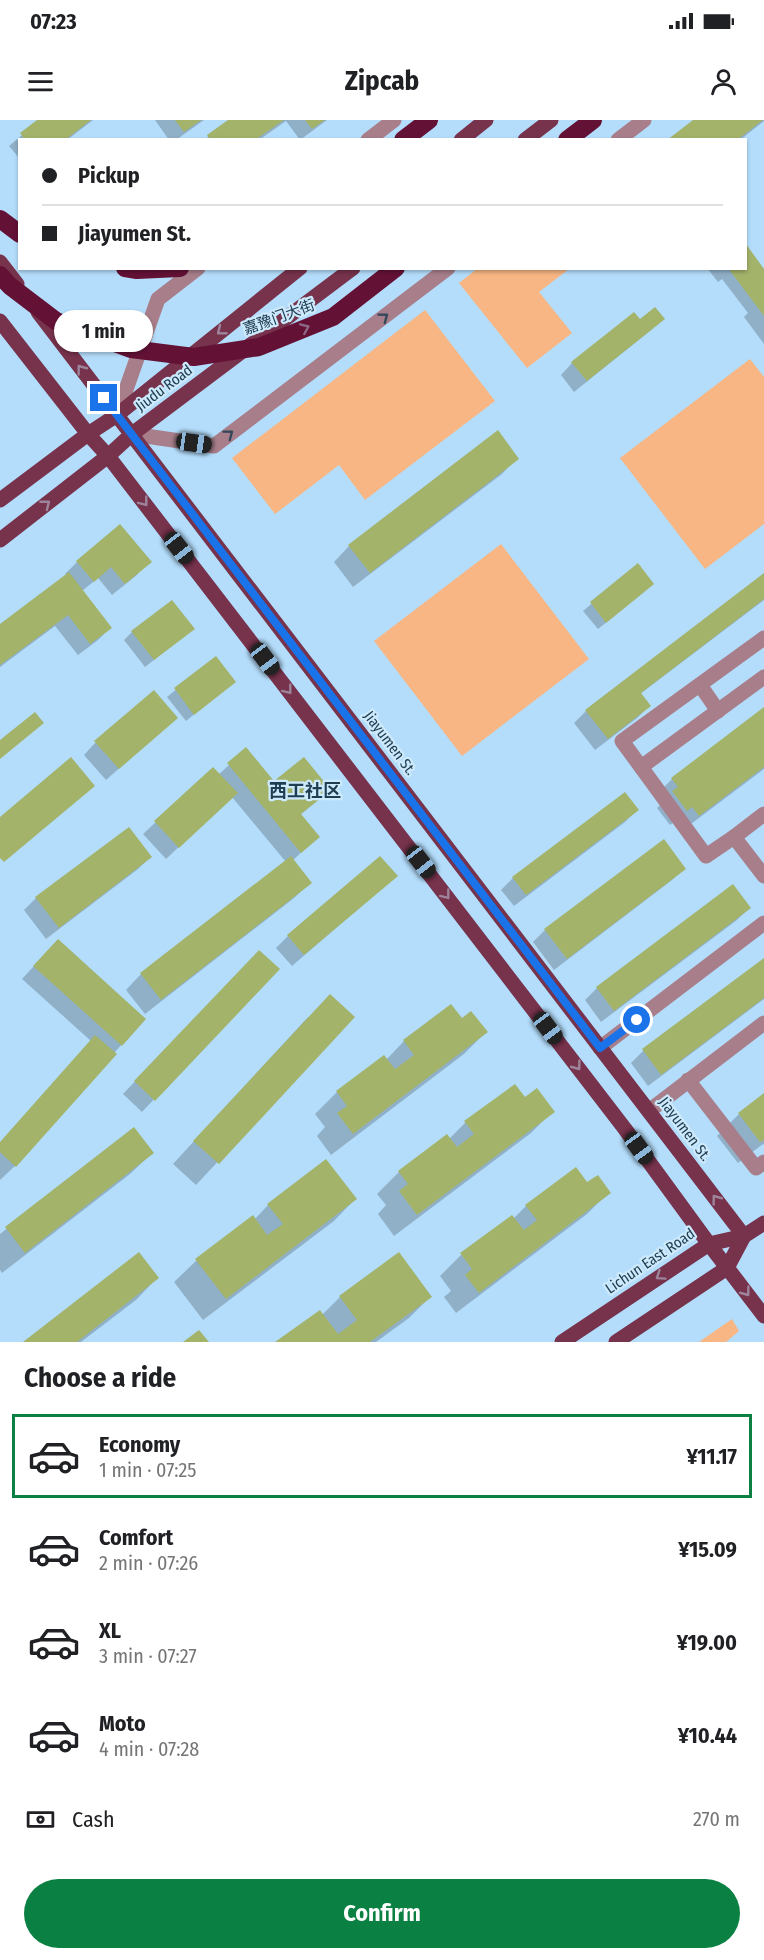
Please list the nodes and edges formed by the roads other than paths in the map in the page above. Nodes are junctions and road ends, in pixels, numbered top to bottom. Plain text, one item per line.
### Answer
1 (394, 120) edge
2 (429, 120) edge
3 (486, 120) edge
4 (551, 120) edge
5 (593, 120) edge
6 (644, 120) edge
7 (371, 138) edge
8 (406, 138) edge
9 (464, 138) edge
10 (528, 138) edge
11 (570, 138) edge
12 (621, 138) edge
13 (0, 219) edge
14 (18, 232) edge
15 (0, 262) edge
16 (195, 270) edge
17 (298, 270) edge
18 (350, 270) edge
19 (393, 270) edge
20 (445, 270) edge
21 (0, 275) edge
22 (0, 321) edge
23 (117, 415) junction
24 (88, 434) junction
25 (132, 434) junction
26 (108, 456) junction
27 (0, 500) edge
28 (0, 540) edge
29 (764, 638) edge
30 (764, 677) edge
31 (700, 685) junction
32 (718, 711) junction
33 (641, 767) junction
34 (764, 814) edge
35 (734, 837) junction
36 (764, 876) edge
37 (764, 923) edge
38 (764, 1023) edge
39 (600, 1048) junction
40 (688, 1080) junction
41 (649, 1111) junction
42 (764, 1162) edge
43 (764, 1222) edge
44 (741, 1242) junction
45 (709, 1244) junction
46 (727, 1268) junction
47 (764, 1316) edge
48 (561, 1342) edge
49 (616, 1342) edge

1 - 7 lane
2 - 8 highway
3 - 9 main road
4 - 10 main road
5 - 11 highway
6 - 12 lane
13 - 14 highway
23 -> 15 main road, Jiayumen St.
16 - 23 lane
17 -> 23 main road, Jiudu Road
18 - 25 main road, Jiudu Road
21 -> 19 highway, 嘉豫门大街
25 -> 20 lane
22 - 24 main road
23 - 24 main road, Jiudu Road
23 - 25 main road, Jiayumen St.
24 - 26 main road
24 - 27 main road, Jiudu Road
25 - 26 main road, Jiudu Road
25 - 39 main road, Jiayumen St.
28 -> 26 main road, Jiudu Road
26 -> 45 main road
29 - 31 lane
30 - 32 lane
31 - 32 lane
31 - 33 lane
32 - 33 lane
33 - 35 lane
34 - 35 lane
35 - 36 lane
37 - 39 lane
38 - 40 lane
39 - 41 main road, Jiayumen St.
40 - 41 lane
40 - 42 lane
44 -> 41 main road, Jiayumen St.
43 - 44 main road, Lichun East Road
44 - 45 main road, Lichun East Road
44 - 46 main road, Lichun East Road
45 - 46 main road
45 -> 48 main road, Lichun East Road
46 -> 47 main road
46 - 49 main road, Lichun East Road

